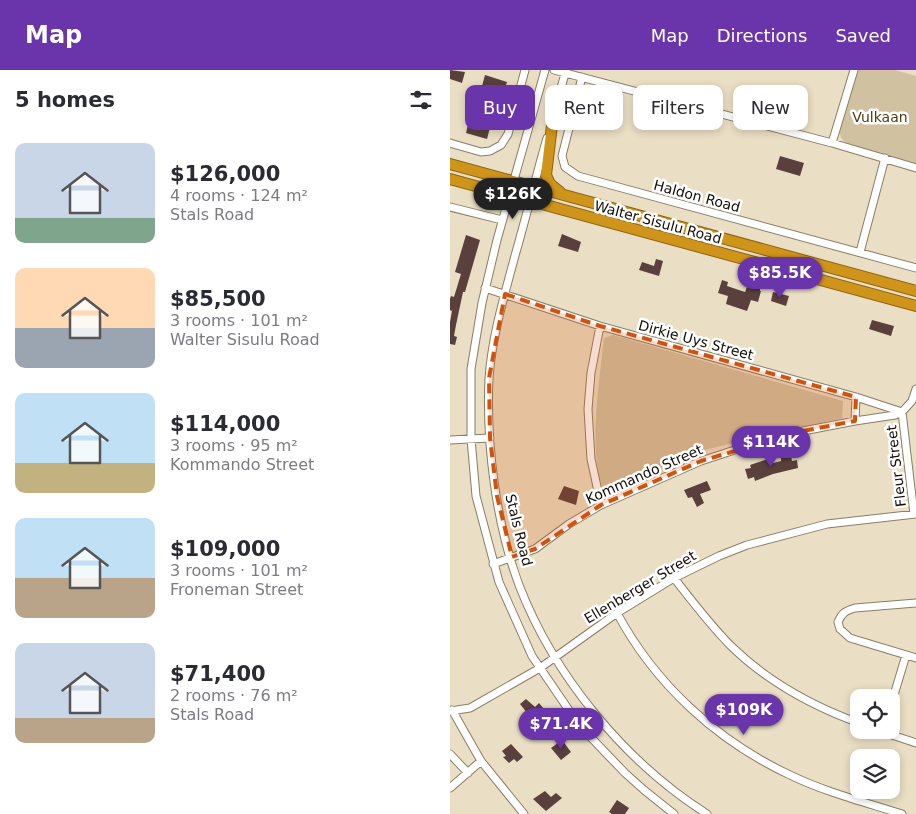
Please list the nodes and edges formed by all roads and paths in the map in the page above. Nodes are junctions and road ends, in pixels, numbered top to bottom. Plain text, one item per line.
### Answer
1 (525, 70) edge
2 (545, 70) edge
3 (554, 70) edge
4 (854, 70) edge
5 (565, 71) edge
6 (582, 77) junction
7 (561, 85) edge
8 (549, 130) edge
9 (551, 130) edge
10 (450, 143) edge
11 (832, 144) junction
12 (885, 158) junction
13 (450, 164) edge
14 (916, 168) edge
15 (450, 179) edge
16 (513, 180) junction
17 (533, 186) junction
18 (562, 194) junction
19 (509, 195) junction
20 (529, 201) junction
21 (450, 207) edge
22 (502, 220) junction
23 (653, 220) junction
24 (650, 234) junction
25 (727, 240) junction
26 (860, 252) junction
27 (723, 254) junction
28 (833, 268) junction
29 (916, 268) edge
30 (829, 282) junction
31 (485, 288) junction
32 (916, 291) edge
33 (505, 294) junction
34 (916, 306) edge
35 (600, 326) junction
36 (915, 394) edge
37 (856, 397) junction
38 (902, 412) junction
39 (855, 421) junction
40 (490, 438) junction
41 (471, 439) junction
42 (450, 440) edge
43 (601, 505) junction
44 (915, 514) edge
45 (512, 557) junction
46 (493, 564) junction
47 (674, 578) junction
48 (916, 603) edge
49 (617, 613) junction
50 (906, 655) junction
51 (554, 657) junction
52 (916, 658) edge
53 (540, 668) junction
54 (896, 689) edge
55 (451, 710) edge
56 (850, 720) edge
57 (900, 738) edge
58 (916, 743) edge
59 (450, 754) edge
60 (481, 761) junction
61 (468, 773) junction
62 (450, 788) edge
63 (524, 814) edge
64 (674, 814) edge
65 (707, 814) edge
66 (902, 814) edge

1 - 10 street
2 - 16 street
3 - 5 street
4 - 11 street
5 - 6 street
5 - 7 street, Stals Road
6 - 11 street
6 - 26 street, Haldon Road
8 - 17 street, Stals Road
9 - 18 highway
11 - 12 street
12 - 14 street
12 - 26 street
13 - 16 highway, Walter Sisulu Road
15 - 19 highway, Walter Sisulu Road
16 - 17 highway, Walter Sisulu Road
16 - 19 street
17 - 18 highway, Walter Sisulu Road
17 - 20 street, Stals Road
18 - 23 highway, Walter Sisulu Road
19 - 20 highway, Walter Sisulu Road
19 - 22 street
20 - 24 highway, Walter Sisulu Road
20 - 33 street, Stals Road
21 - 22 street
22 - 31 street
23 - 24 highway
23 - 25 highway, Walter Sisulu Road
24 - 27 highway, Walter Sisulu Road
25 - 27 highway
25 - 28 highway, Walter Sisulu Road
26 - 29 street, Haldon Road
27 - 30 highway, Walter Sisulu Road
28 - 30 highway
28 - 32 highway, Walter Sisulu Road
30 - 34 highway, Walter Sisulu Road
31 - 33 street, Dirkie Uys Street
31 - 41 street
33 - 35 street, Dirkie Uys Street
33 - 40 street, Stals Road
35 - 37 street, Dirkie Uys Street
35 - 43 street
36 - 38 street, Fleur Street
37 - 38 street, Dirkie Uys Street
37 - 39 street
38 - 39 street, Kommando Street
38 - 44 street, Fleur Street
39 - 43 street, Kommando Street
40 - 41 street
40 - 45 street, Stals Road
41 - 42 street
41 - 46 street
43 - 45 street, Kommando Street
44 - 47 street, Ellenberger Street
45 - 46 street, Kommando Street
45 - 51 street, Stals Road
46 - 53 street
47 - 49 street, Ellenberger Street
47 - 56 street
48 - 50 street
49 - 51 street, Ellenberger Street
49 - 66 street
50 - 52 street
50 - 54 street
51 - 53 street, Ellenberger Street
51 - 65 street, Stals Road
53 - 55 street, Ellenberger Street
53 - 64 street
55 - 60 street
57 - 58 street
59 - 61 street
60 - 61 street
60 - 63 street
61 - 62 street

